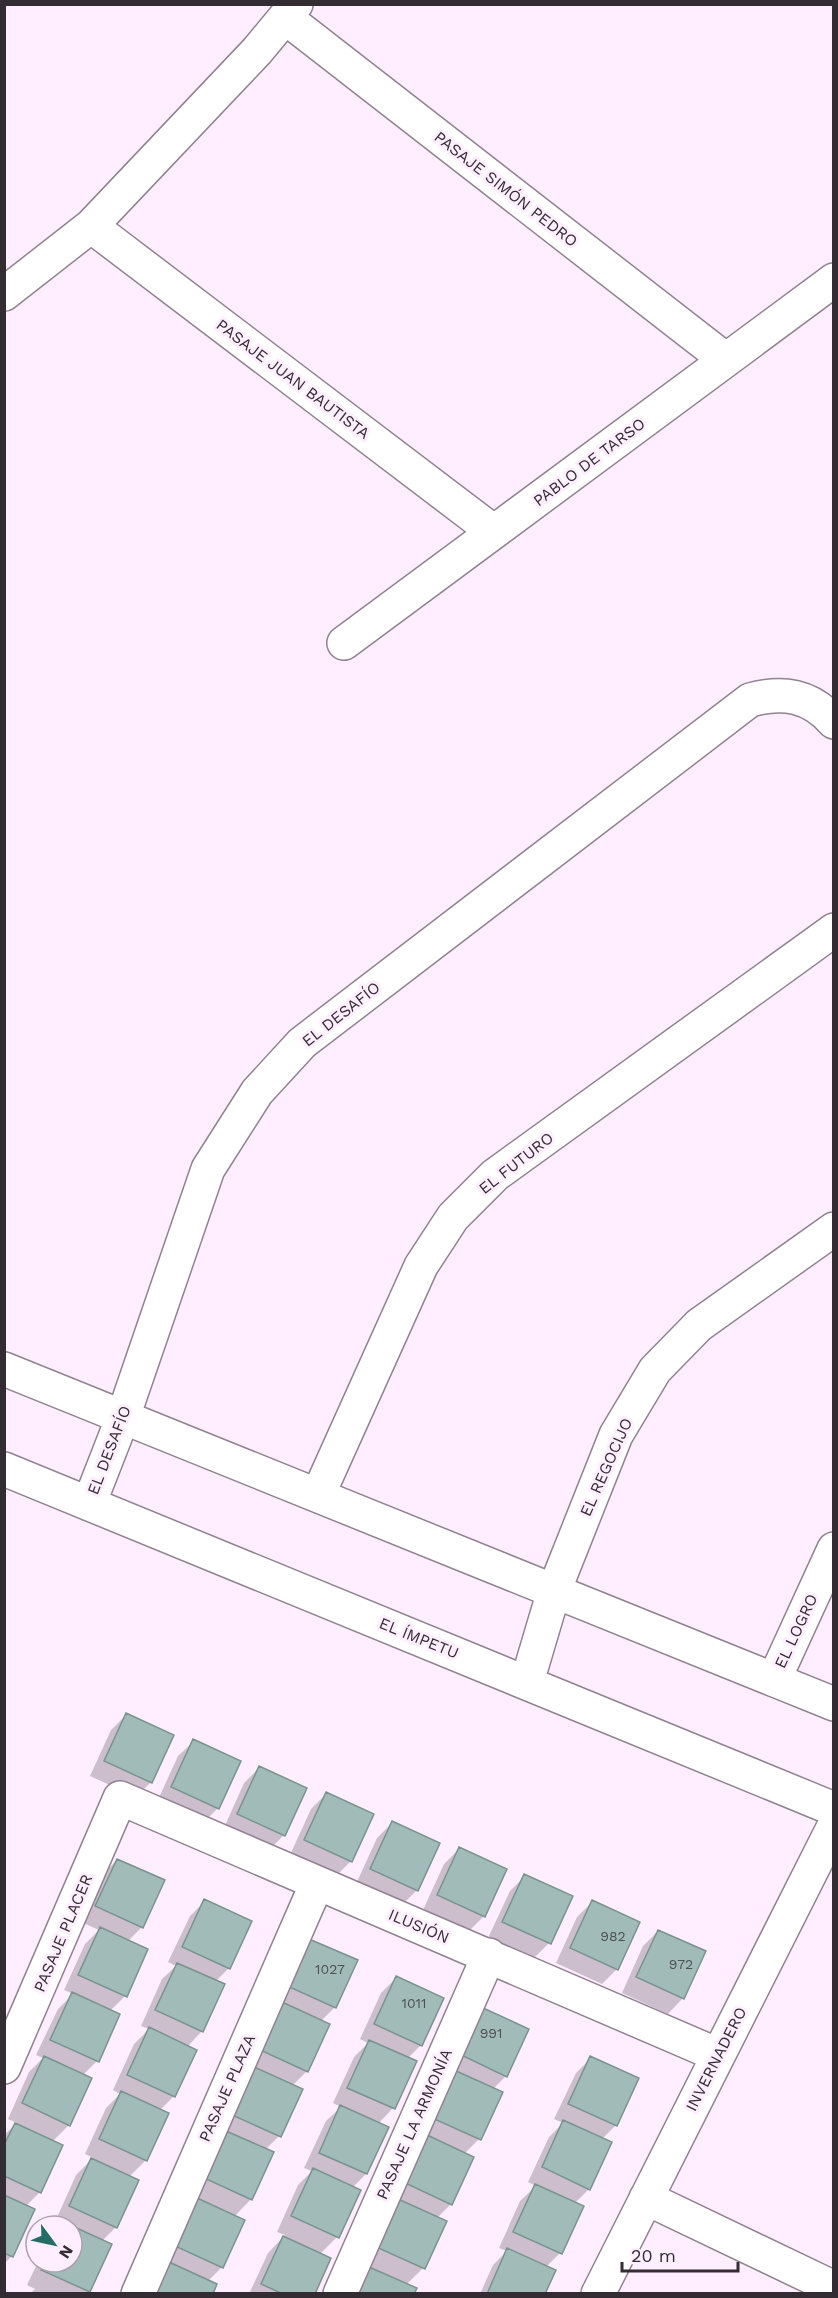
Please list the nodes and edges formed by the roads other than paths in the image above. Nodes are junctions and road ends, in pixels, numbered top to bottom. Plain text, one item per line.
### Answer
1 (291, 11) edge
2 (91, 226) junction
3 (834, 280) edge
4 (4, 294) edge
5 (726, 360) junction
6 (494, 532) junction
7 (345, 643) dead end
8 (834, 722) edge
9 (834, 930) edge
10 (834, 1229) edge
11 (4, 1369) edge
12 (123, 1417) junction
13 (4, 1469) edge
14 (318, 1495) junction
15 (89, 1504) junction
16 (834, 1549) edge
17 (554, 1591) junction
18 (774, 1680) junction
19 (526, 1682) junction
20 (834, 1704) edge
21 (120, 1798) joint
22 (834, 1809) edge
23 (834, 1826) edge
24 (317, 1883) junction
25 (489, 1955) junction
26 (718, 2055) junction
27 (4, 2067) edge
28 (646, 2198) junction
29 (834, 2288) edge
30 (138, 2294) edge
31 (340, 2294) edge
32 (598, 2294) edge

1 - 2 street
1 - 5 street, PASAJE SIMÓN PEDRO
2 - 4 street
2 - 6 street, PASAJE JUAN BAUTISTA
3 - 5 street, PABLO DE TARSO
5 - 6 street, PABLO DE TARSO
6 - 7 street, PABLO DE TARSO
8 - 12 street, EL DESAFÍO
9 - 14 street, EL FUTURO
10 - 17 street, EL REGOCIJO
11 - 12 street
12 - 14 street
12 - 15 street, EL DESAFÍO
13 - 15 street, EL ÍMPETU
14 - 17 street
15 - 19 street, EL ÍMPETU
16 - 18 street, EL LOGRO
17 - 18 street
17 - 19 street, EL REGOCIJO
18 - 20 street
19 - 22 street, EL ÍMPETU
21 - 24 street, ILUSIÓN
21 - 27 street, PASAJE PLACER
23 - 26 street, INVERNADERO
24 - 25 street, ILUSIÓN
24 - 30 street, PASAJE PLAZA
25 - 26 street, ILUSIÓN
25 - 31 street, PASAJE LA ARMONÍA
26 - 28 street, INVERNADERO
28 - 29 street
28 - 32 street, INVERNADERO

